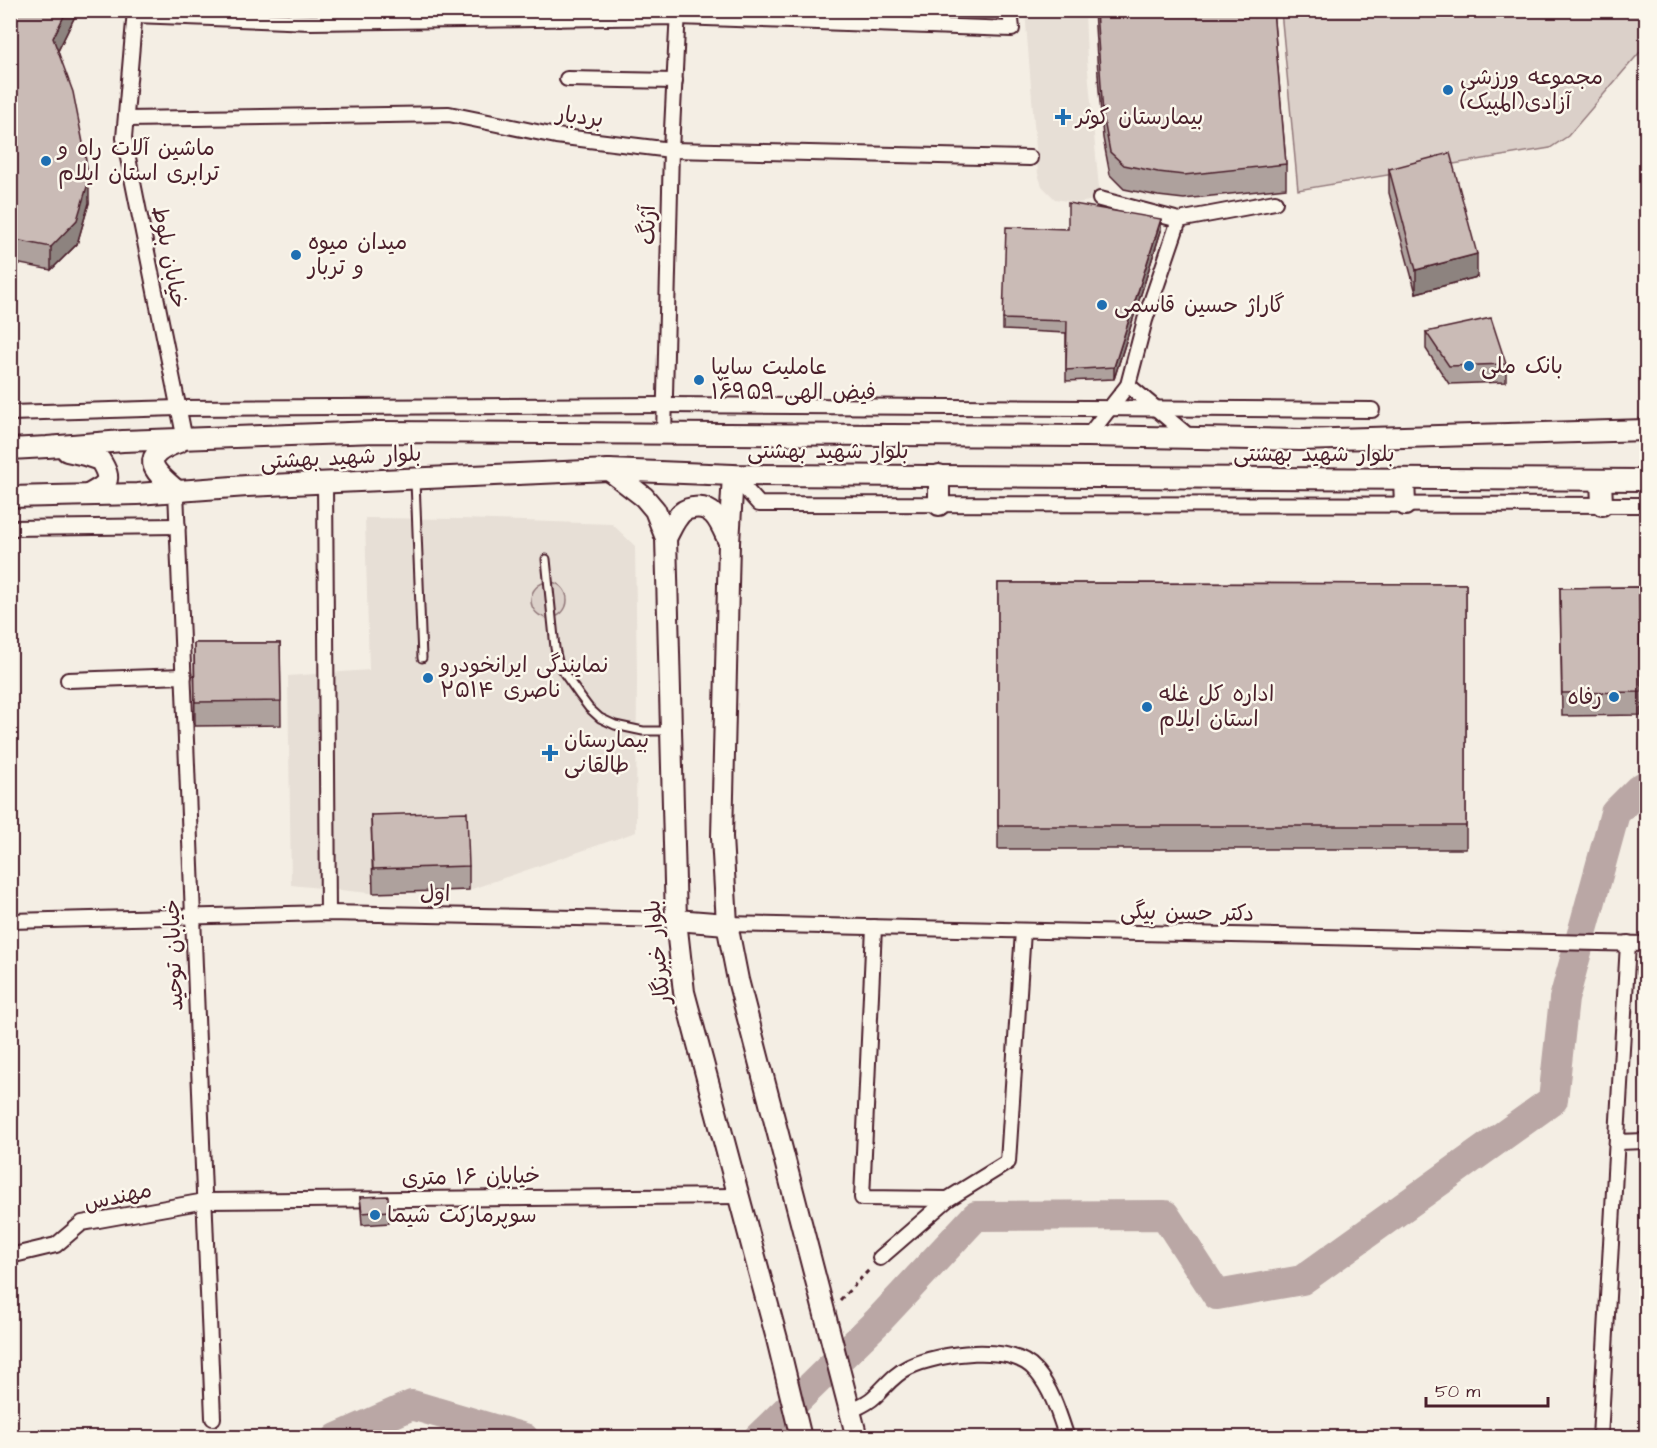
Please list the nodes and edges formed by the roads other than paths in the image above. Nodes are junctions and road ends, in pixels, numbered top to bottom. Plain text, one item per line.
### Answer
1 (1010, 10) edge
2 (135, 13) edge
3 (678, 14) edge
4 (311, 16) edge
5 (378, 16) edge
6 (825, 16) edge
7 (567, 80) dead end
8 (675, 81) junction
9 (126, 119) junction
10 (671, 150) junction
11 (1030, 158) dead end
12 (1100, 199) dead end
13 (1275, 202) dead end
14 (1179, 220) junction
15 (1128, 385) junction
16 (665, 405) junction
17 (1110, 407) junction
18 (178, 408) junction
19 (1154, 408) junction
20 (1372, 410) dead end
21 (10, 413) edge
22 (1647, 430) edge
23 (664, 435) junction
24 (1088, 436) junction
25 (1191, 438) junction
26 (184, 440) junction
27 (47, 447) junction
28 (10, 449) edge
29 (609, 470) junction
30 (733, 474) junction
31 (939, 475) junction
32 (415, 479) junction
33 (1404, 479) junction
34 (1601, 480) junction
35 (1647, 480) edge
36 (325, 483) junction
37 (176, 490) junction
38 (88, 495) junction
39 (10, 497) edge
40 (939, 505) junction
41 (1405, 505) junction
42 (1602, 505) junction
43 (1647, 505) edge
44 (178, 526) junction
45 (10, 528) edge
46 (666, 538) junction
47 (729, 543) junction
48 (546, 559) dead end
49 (422, 658) dead end
50 (184, 676) junction
51 (68, 680) dead end
52 (670, 731) junction
53 (328, 912) junction
54 (194, 916) junction
55 (676, 920) junction
56 (10, 921) edge
57 (727, 924) junction
58 (874, 927) junction
59 (1023, 930) junction
60 (1628, 943) junction
61 (1647, 944) edge
62 (1617, 1142) junction
63 (1647, 1142) edge
64 (739, 1196) junction
65 (948, 1199) junction
66 (205, 1201) junction
67 (10, 1256) edge
68 (880, 1258) road end
69 (850, 1411) junction
70 (213, 1418) dead end
71 (801, 1437) edge
72 (857, 1437) edge
73 (1067, 1437) edge
74 (1600, 1437) edge

1 - 6 street
2 - 4 street
2 - 9 street, خیابان بلوط
3 - 5 street
3 - 6 street
3 - 8 street, آژنگ
4 - 5 street
7 - 8 street
8 - 10 street, آژنگ
9 - 10 street, بردبار
9 - 18 street, خیابان بلوط
10 - 11 street, بردبار
10 - 16 street, آژنگ
12 - 14 street
13 - 14 street
14 - 15 street
15 - 17 street
15 - 19 street
16 - 17 street
16 - 18 street
16 - 23 street, آژنگ
17 - 19 street
17 - 24 street
18 - 21 street
18 - 26 street, خیابان بلوط
19 - 20 street
19 - 25 street
22 - 25 main road, بلوار شهید بهشتی
23 - 24 main road, بلوار شهید بهشتی
23 - 26 main road, بلوار شهید بهشتی
24 - 25 main road, بلوار شهید بهشتی
26 - 27 main road, بلوار شهید بهشتی
26 - 37 main road
27 - 28 main road, بلوار شهید بهشتی
27 - 38 main road
29 - 30 main road, بلوار شهید بهشتی
29 - 32 main road, بلوار شهید بهشتی
29 - 46 main road, بلوار خبرنگار
30 - 31 main road, بلوار شهید بهشتی
30 - 40 street
30 - 47 main road
31 - 33 main road, بلوار شهید بهشتی
31 - 40 main road
32 - 36 main road, بلوار شهید بهشتی
32 - 49 lane
33 - 34 main road, بلوار شهید بهشتی
33 - 41 main road
34 - 35 main road, بلوار شهید بهشتی
34 - 42 main road
36 - 37 main road, بلوار شهید بهشتی
36 - 53 street
37 - 38 main road, بلوار شهید بهشتی
37 - 44 street, خیابان توحید
38 - 39 main road, بلوار شهید بهشتی
40 - 41 street
41 - 42 street
42 - 43 street
44 - 45 street
44 - 50 street, خیابان توحید
46 - 47 main road
46 - 52 main road, بلوار خبرنگار
47 - 57 main road
48 - 52 lane
50 - 51 street
50 - 54 street, خیابان توحید
52 - 55 main road, بلوار خبرنگار
53 - 54 street, اول
53 - 55 street, اول
54 - 56 street, اول
54 - 66 street, خیابان توحید
55 - 57 main road
55 - 64 main road, بلوار خبرنگار
57 - 58 street, دکتر حسن بیگی
57 - 69 main road
58 - 59 street, دکتر حسن بیگی
58 - 65 street
59 - 60 street, دکتر حسن بیگی
59 - 65 street
60 - 61 street, دکتر حسن بیگی
60 - 62 street
62 - 63 street
62 - 74 street
64 - 66 street, خیابان ۱۶ متری
64 - 71 main road, بلوار خبرنگار
65 - 68 street
66 - 67 street, مهندس
66 - 70 street, خیابان توحید
69 - 72 main road
69 - 73 street

